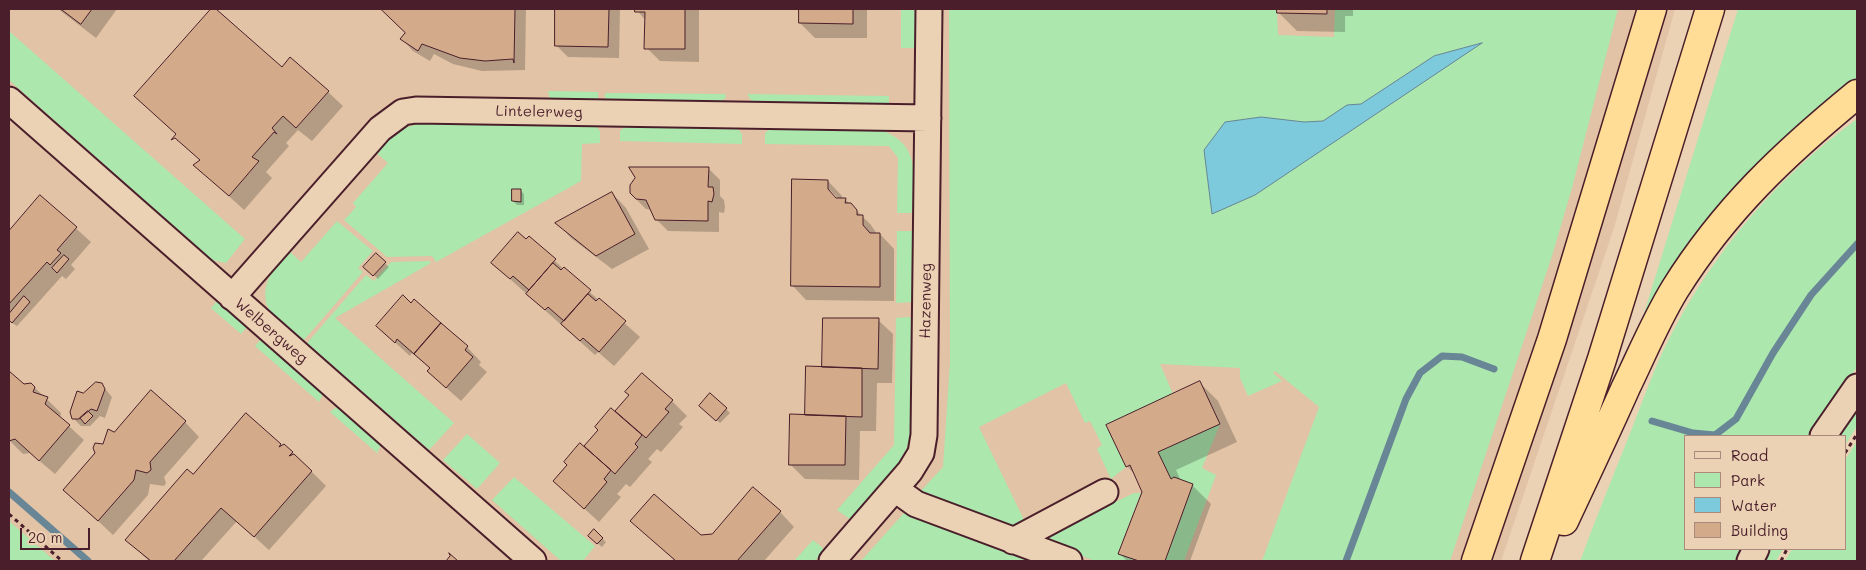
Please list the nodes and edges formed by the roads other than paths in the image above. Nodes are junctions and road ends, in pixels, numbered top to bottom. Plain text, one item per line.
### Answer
1 (930, 9) edge
2 (1652, 9) edge
3 (1710, 9) edge
4 (1857, 94) edge
5 (9, 100) edge
6 (928, 118) junction
7 (232, 297) junction
8 (1857, 387) edge
9 (1824, 435) edge
10 (895, 488) junction
11 (1105, 492) dead end
12 (1013, 540) junction
13 (533, 561) edge
14 (832, 561) edge
15 (1069, 561) edge
16 (1476, 561) edge
17 (1535, 561) edge
18 (1545, 561) edge

1 - 6 street, Hazenweg
2 - 16 highway
3 - 17 highway
4 - 18 highway
5 - 7 street, Welbergweg
6 - 7 street, Lintelerweg
6 - 10 street, Hazenweg
7 - 13 street, Welbergweg
8 - 9 street
10 - 12 street
10 - 14 street, Hazenweg
11 - 12 street
12 - 15 street

